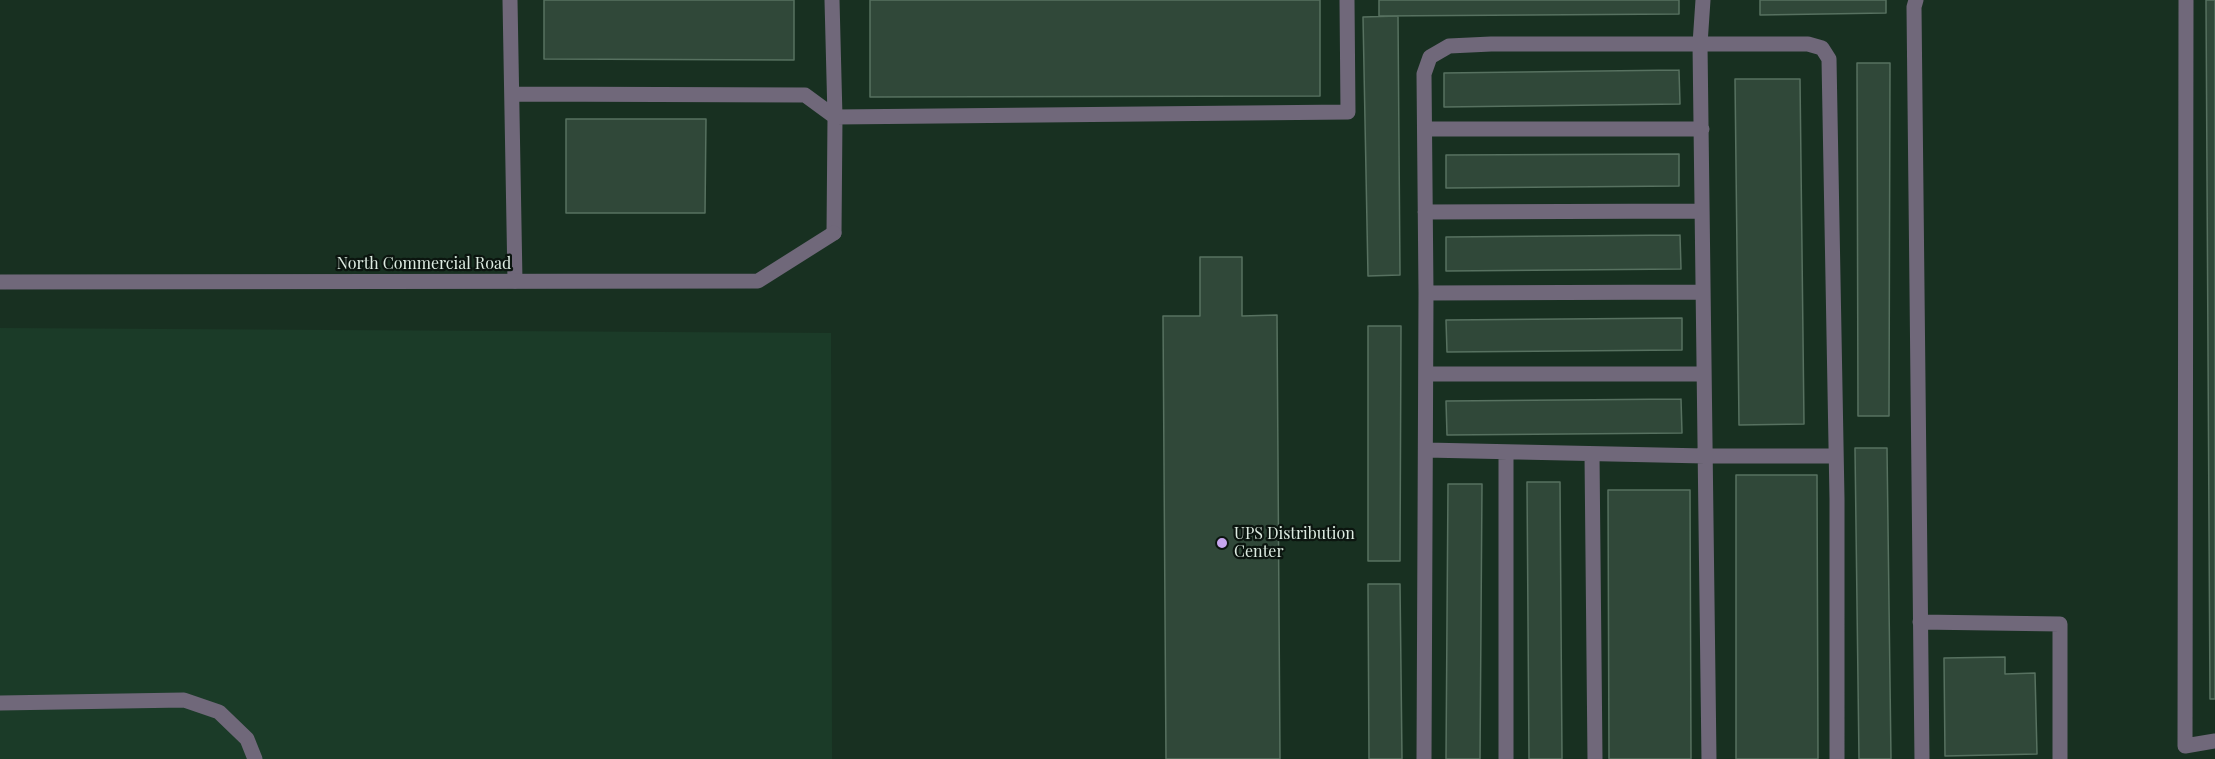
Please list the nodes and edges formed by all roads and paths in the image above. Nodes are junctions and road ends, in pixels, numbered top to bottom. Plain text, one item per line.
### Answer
1 (510, 0) edge
2 (832, 0) edge
3 (1347, 0) edge
4 (1703, 0) edge
5 (1916, 0) edge
6 (2186, 0) edge
7 (1700, 44) junction
8 (512, 94) junction
9 (835, 117) junction
10 (1425, 129) junction
11 (1701, 129) junction
12 (1702, 211) junction
13 (1425, 212) junction
14 (515, 281) junction
15 (0, 282) edge
16 (1703, 292) junction
17 (1426, 293) junction
18 (1426, 374) junction
19 (1704, 374) junction
20 (1426, 450) junction
21 (1506, 452) junction
22 (1592, 454) junction
23 (1705, 456) junction
24 (1836, 456) junction
25 (1920, 622) junction
26 (0, 703) edge
27 (2215, 741) edge
28 (255, 759) edge
29 (1424, 759) edge
30 (1506, 759) edge
31 (1595, 759) edge
32 (1708, 759) edge
33 (1837, 759) edge
34 (1922, 759) edge
35 (2060, 759) edge

1 - 8 street
2 - 9 street
3 - 9 street
4 - 7 street
5 - 25 street
6 - 27 street
7 - 10 street
7 - 11 street
7 - 24 street
8 - 9 street
8 - 14 street
9 - 14 street, North Commercial Road
10 - 11 street
10 - 13 street
11 - 12 street
12 - 13 street
12 - 16 street
13 - 17 street
14 - 15 street, North Commercial Road
16 - 17 street
16 - 19 street
17 - 18 street
18 - 19 street
18 - 20 street
19 - 23 street
20 - 21 street
20 - 29 street
21 - 22 street
21 - 30 street
22 - 23 street
22 - 31 street
23 - 24 street
23 - 32 street
24 - 33 street
25 - 34 street
25 - 35 street
26 - 28 street

